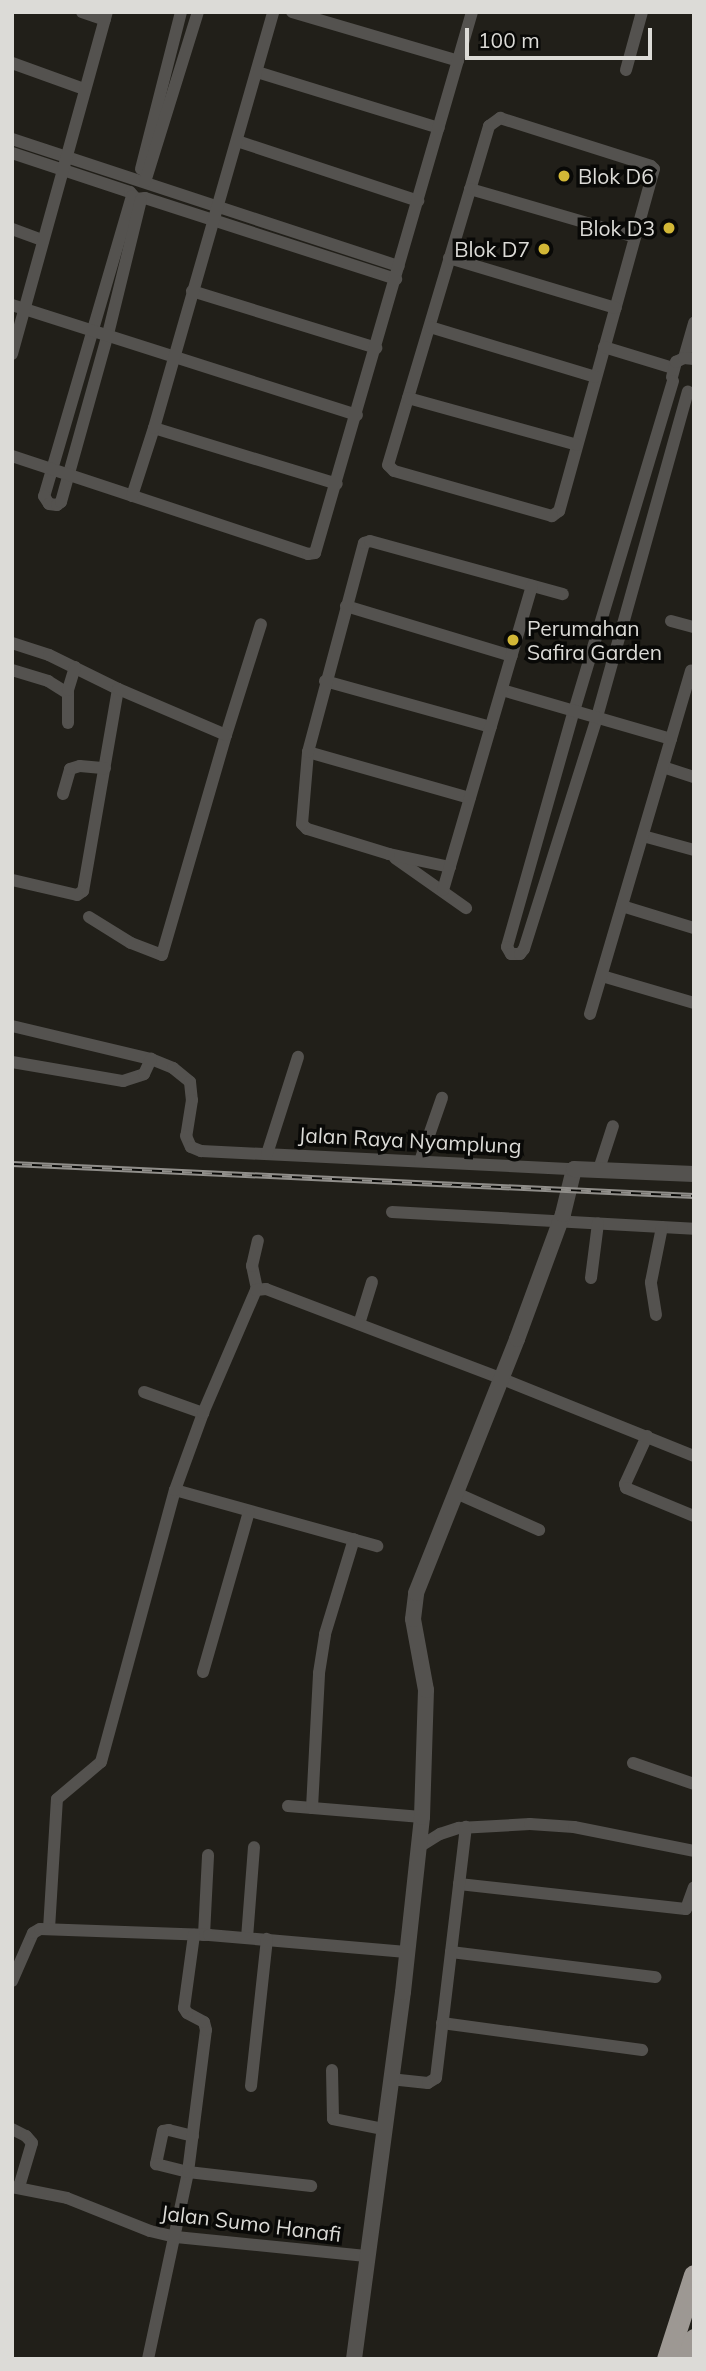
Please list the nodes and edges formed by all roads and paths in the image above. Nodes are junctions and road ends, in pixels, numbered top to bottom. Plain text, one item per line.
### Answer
1 (82, 12) edge
2 (181, 12) edge
3 (198, 12) edge
4 (273, 12) edge
5 (292, 12) edge
6 (472, 12) edge
7 (642, 12) edge
8 (106, 16) edge
9 (171, 45) junction
10 (188, 49) junction
11 (458, 61) junction
12 (12, 64) edge
13 (626, 70) dead end
14 (257, 72) junction
15 (84, 89) junction
16 (439, 128) junction
17 (12, 139) edge
18 (237, 141) junction
19 (12, 153) edge
20 (66, 157) junction
21 (62, 170) junction
22 (139, 189) junction
23 (470, 189) junction
24 (418, 201) junction
25 (218, 205) junction
26 (214, 219) junction
27 (12, 229) edge
28 (635, 237) junction
29 (43, 240) junction
30 (449, 258) junction
31 (398, 272) junction
32 (192, 291) junction
33 (18, 307) edge
34 (616, 308) junction
35 (694, 322) edge
36 (430, 327) junction
37 (93, 329) junction
38 (108, 334) junction
39 (604, 347) junction
40 (376, 348) junction
41 (12, 354) edge
42 (174, 356) junction
43 (689, 358) edge
44 (673, 375) junction
45 (596, 377) junction
46 (691, 390) edge
47 (408, 398) junction
48 (356, 415) junction
49 (154, 428) junction
50 (577, 445) junction
51 (12, 456) edge
52 (52, 470) junction
53 (68, 475) junction
54 (337, 484) junction
55 (132, 495) junction
56 (532, 586) junction
57 (564, 594) dead end
58 (346, 606) junction
59 (671, 621) dead end
60 (261, 624) dead end
61 (694, 627) edge
62 (12, 643) edge
63 (512, 656) junction
64 (23, 664) edge
65 (75, 667) junction
66 (691, 671) dead end
67 (325, 681) junction
68 (69, 688) junction
69 (118, 689) junction
70 (502, 690) junction
71 (688, 700) edge
72 (574, 710) junction
73 (597, 717) junction
74 (68, 723) dead end
75 (491, 727) junction
76 (226, 735) junction
77 (671, 739) junction
78 (309, 752) junction
79 (92, 766) junction
80 (663, 767) junction
81 (694, 777) edge
82 (63, 793) dead end
83 (470, 798) junction
84 (643, 836) junction
85 (694, 850) edge
86 (389, 854) junction
87 (450, 867) junction
88 (12, 880) edge
89 (443, 890) junction
90 (622, 906) junction
91 (466, 908) dead end
92 (89, 917) dead end
93 (694, 928) edge
94 (602, 976) junction
95 (694, 1003) edge
96 (590, 1014) dead end
97 (12, 1026) edge
98 (298, 1057) dead end
99 (151, 1059) junction
100 (12, 1062) edge
101 (442, 1098) dead end
102 (613, 1126) dead end
103 (268, 1154) junction
104 (420, 1161) junction
105 (574, 1169) junction
106 (599, 1169) junction
107 (694, 1174) edge
108 (392, 1212) dead end
109 (560, 1221) junction
110 (598, 1223) junction
111 (662, 1227) junction
112 (694, 1229) edge
113 (258, 1241) dead end
114 (591, 1278) dead end
115 (372, 1282) dead end
116 (257, 1289) junction
117 (656, 1315) dead end
118 (359, 1324) junction
119 (500, 1378) junction
120 (144, 1392) dead end
121 (203, 1413) junction
122 (647, 1436) junction
123 (694, 1456) edge
124 (175, 1490) junction
125 (456, 1493) junction
126 (249, 1511) junction
127 (693, 1513) edge
128 (539, 1530) dead end
129 (354, 1539) junction
130 (377, 1546) dead end
131 (203, 1672) dead end
132 (633, 1763) dead end
133 (694, 1784) edge
134 (288, 1806) dead end
135 (312, 1808) junction
136 (422, 1817) junction
137 (466, 1827) junction
138 (254, 1847) dead end
139 (419, 1847) junction
140 (694, 1851) edge
141 (208, 1855) dead end
142 (459, 1884) junction
143 (694, 1887) edge
144 (49, 1929) junction
145 (199, 1935) junction
146 (247, 1938) junction
147 (267, 1939) junction
148 (406, 1952) junction
149 (451, 1952) junction
150 (655, 1977) dead end
151 (12, 1981) edge
152 (442, 2023) junction
153 (642, 2050) dead end
154 (332, 2070) dead end
155 (390, 2078) junction
156 (251, 2086) dead end
157 (12, 2129) edge
158 (383, 2129) junction
159 (192, 2136) junction
160 (188, 2172) junction
161 (311, 2186) dead end
162 (16, 2187) edge
163 (176, 2237) junction
164 (366, 2256) junction
165 (694, 2275) edge
166 (694, 2339) edge
167 (148, 2359) edge
168 (354, 2359) edge
169 (667, 2359) edge
170 (687, 2359) edge

1 - 8 street
2 - 9 street
3 - 10 street
4 - 14 street
5 - 11 street
6 - 11 street
7 - 13 street
8 - 15 street
9 - 10 street
9 - 22 street
10 - 22 street
11 - 16 street
12 - 15 street
14 - 16 street
14 - 18 street
15 - 20 street
16 - 24 street
17 - 20 street
18 - 24 street
18 - 25 street
19 - 21 street
20 - 21 street
20 - 22 street
21 - 22 street
21 - 29 street
22 - 25 street
22 - 26 street
22 - 37 street
22 - 38 street
23 - 28 street
23 - 28 street
23 - 30 street
24 - 31 street
25 - 26 street
25 - 31 street
26 - 31 street
26 - 32 street
27 - 29 street
28 - 34 street
29 - 33 street
30 - 34 street
30 - 36 street
31 - 40 street
32 - 40 street
32 - 42 street
33 - 37 street
33 - 41 street
34 - 39 street
35 - 43 street
36 - 45 street
36 - 47 street
37 - 38 street
37 - 52 street
38 - 42 street
38 - 53 street
39 - 44 street
39 - 45 street
40 - 48 street
42 - 48 street
42 - 49 street
43 - 44 street
44 - 46 street
44 - 72 street
45 - 50 street
46 - 73 street
47 - 50 street
47 - 50 street
48 - 54 street
49 - 54 street
49 - 55 street
51 - 52 street
52 - 53 street
52 - 53 street
53 - 55 street
54 - 55 street
56 - 57 street
56 - 58 street
56 - 63 street
58 - 63 street
58 - 67 street
59 - 61 street
60 - 76 street
62 - 64 street
63 - 70 street
64 - 65 street
64 - 68 street
65 - 68 street
65 - 69 street
66 - 71 street
67 - 75 street
67 - 78 street
68 - 74 street
69 - 76 street
69 - 79 street
70 - 72 street
70 - 75 street
71 - 77 street
72 - 73 street
72 - 73 street
73 - 77 street
75 - 83 street
76 - 92 street
77 - 80 street
78 - 83 street
78 - 86 street
79 - 82 street
79 - 88 street
80 - 81 street
80 - 84 street
83 - 87 street
84 - 85 street
84 - 90 street
86 - 87 street
86 - 89 street
87 - 89 street
89 - 91 street
90 - 93 street
90 - 94 street
94 - 95 street
94 - 96 street
97 - 99 street
98 - 103 street
99 - 100 street
99 - 103 street, Jalan Raya Nyamplung
101 - 104 street
102 - 106 street
103 - 104 street, Jalan Raya Nyamplung
104 - 105 street, Jalan Raya Nyamplung
105 - 106 street, Jalan Raya Nyamplung
105 - 109 street
106 - 107 street, Jalan Raya Nyamplung
108 - 109 street
109 - 110 street
109 - 119 street
110 - 111 street
110 - 114 street
111 - 112 street
111 - 117 street
113 - 116 street
115 - 118 street
116 - 118 street
116 - 121 street
118 - 119 street
119 - 122 street
119 - 125 street
120 - 121 street
121 - 124 street
122 - 123 street
122 - 127 street
124 - 126 street
124 - 144 street
125 - 128 street
125 - 136 street
126 - 129 street
126 - 131 street
129 - 130 street
129 - 135 street
132 - 133 street
134 - 135 street
135 - 136 street
136 - 139 street
137 - 139 street
137 - 140 street
137 - 142 street
138 - 146 street
139 - 148 street
141 - 145 street
142 - 143 street
142 - 149 street
144 - 145 street
144 - 151 street
145 - 146 street
145 - 159 street
146 - 147 street
147 - 148 street
147 - 156 street
148 - 155 street
149 - 150 street
149 - 152 street
152 - 153 street
152 - 155 street
154 - 158 street
155 - 158 street
157 - 162 street
158 - 164 street
159 - 160 street
159 - 160 street
160 - 161 street
160 - 163 street
162 - 163 street, Jalan Sumo Hanafi
163 - 164 street, Jalan Sumo Hanafi
163 - 167 street
164 - 168 street
165 - 169 highway
166 - 170 highway

